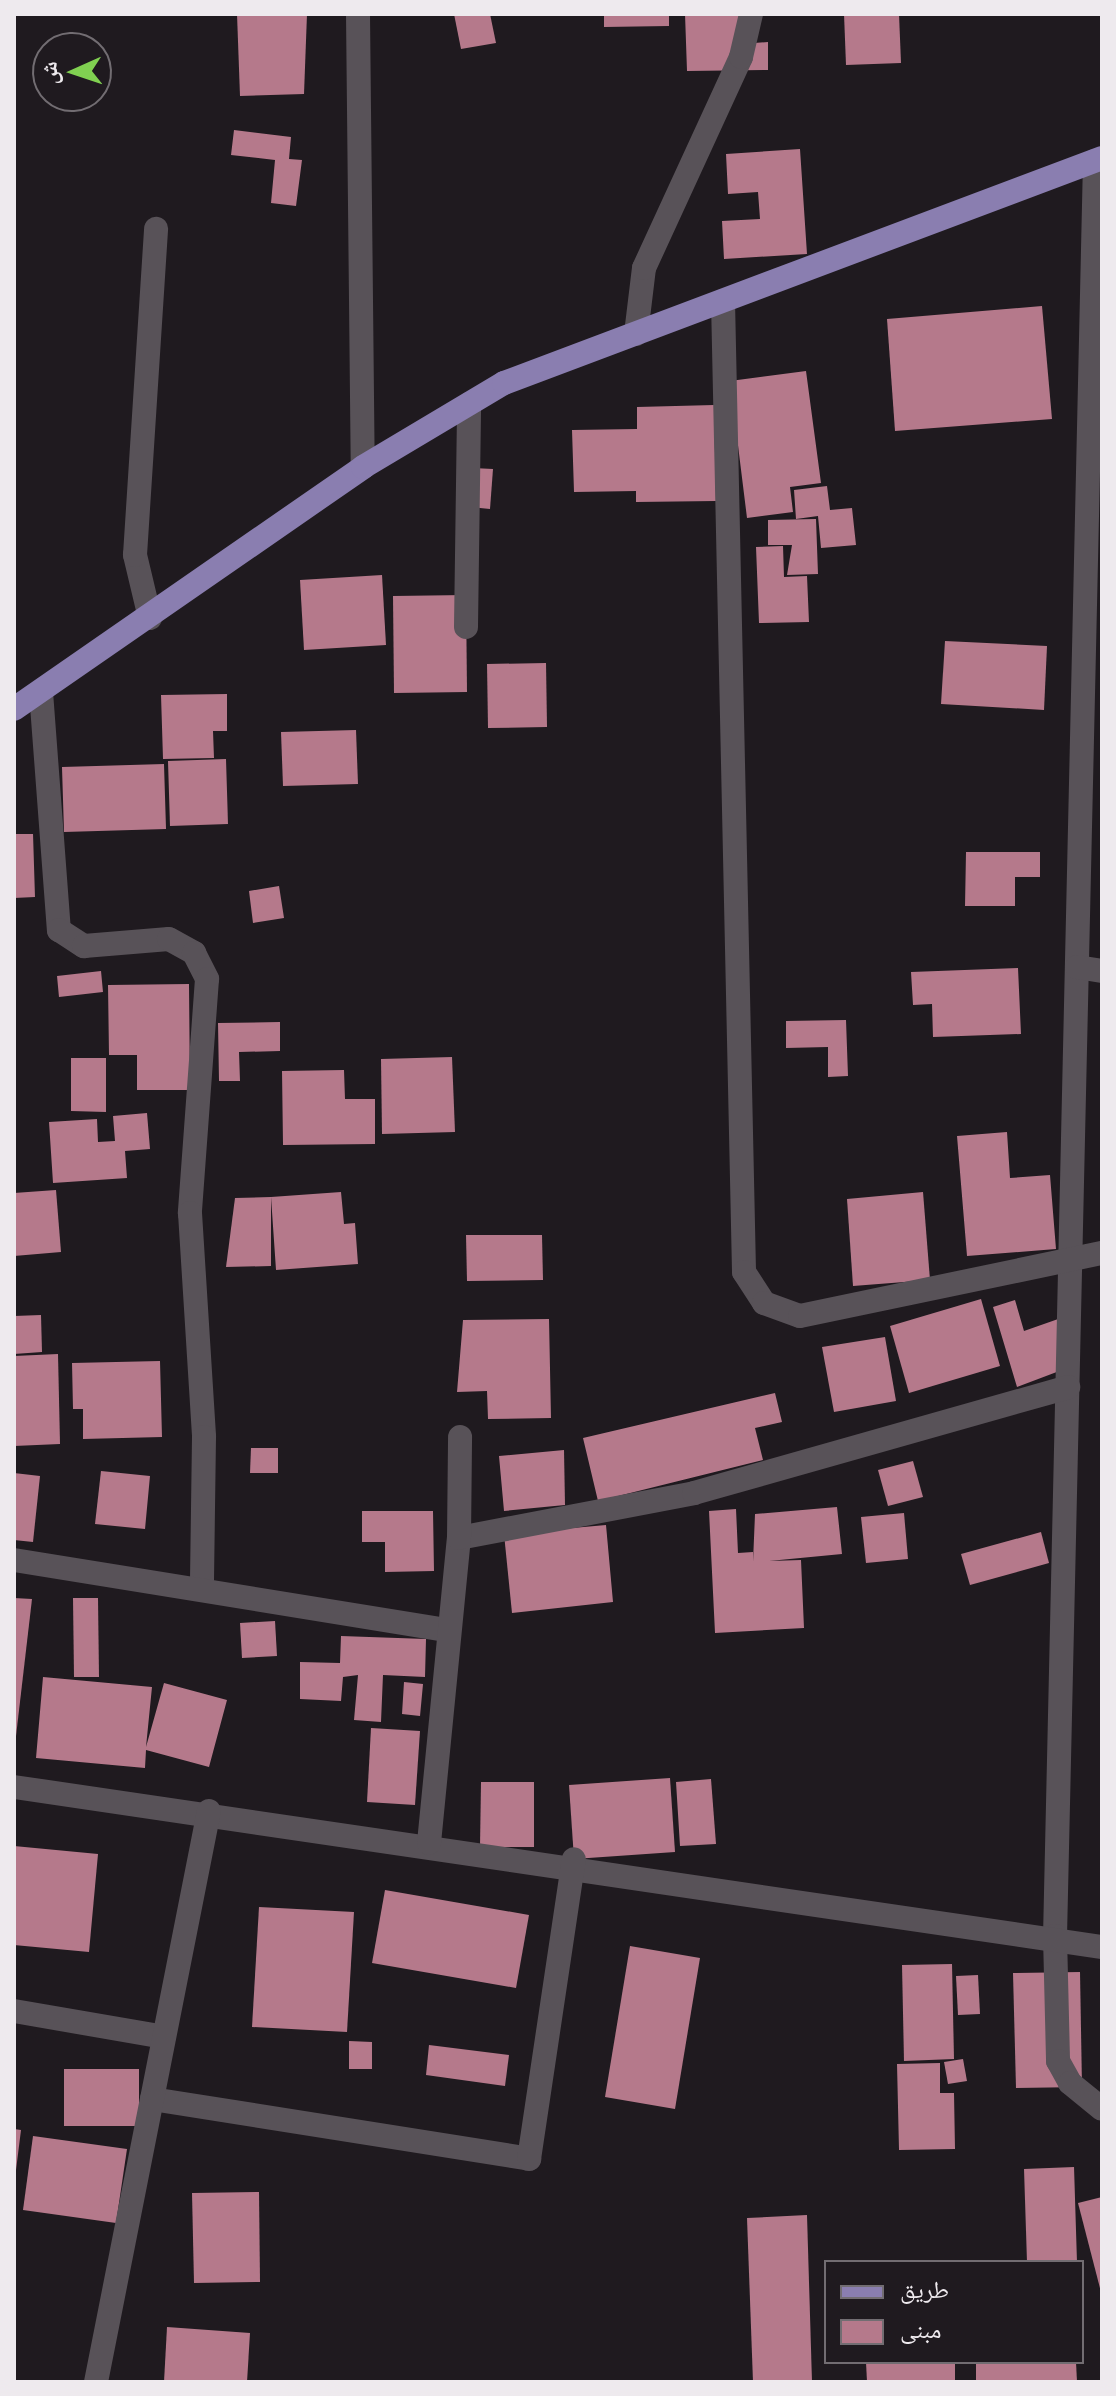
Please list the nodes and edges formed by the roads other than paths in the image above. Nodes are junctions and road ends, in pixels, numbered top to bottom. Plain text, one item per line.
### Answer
1 (358, 14) edge
2 (751, 14) edge
3 (1098, 159) edge
4 (156, 229) dead end
5 (723, 301) junction
6 (636, 334) junction
7 (469, 404) junction
8 (363, 467) junction
9 (150, 618) junction
10 (466, 627) dead end
11 (41, 692) junction
12 (14, 709) edge
13 (1077, 967) junction
14 (1102, 971) edge
15 (1102, 1253) edge
16 (1070, 1256) junction
17 (1068, 1387) junction
18 (460, 1437) dead end
19 (459, 1538) junction
20 (14, 1560) edge
21 (202, 1585) junction
22 (448, 1630) junction
23 (14, 1787) edge
24 (209, 1811) junction
25 (429, 1843) junction
26 (573, 1862) junction
27 (1055, 1936) junction
28 (1102, 1947) edge
29 (14, 2011) edge
30 (164, 2037) junction
31 (152, 2099) junction
32 (1102, 2109) edge
33 (96, 2382) edge

1 - 8 street
2 - 6 street
3 - 5 main road
3 - 13 street
4 - 9 street
5 - 6 main road
5 - 16 street
6 - 7 main road
7 - 8 main road
7 - 10 street
8 - 9 main road
9 - 11 main road
11 - 12 main road
11 - 21 street
13 - 14 street
13 - 16 street
15 - 16 street
16 - 17 street
17 - 19 street
17 - 27 street
18 - 19 street
19 - 22 street
20 - 21 street
21 - 22 street
22 - 25 street
23 - 24 street
24 - 25 street
24 - 30 street
25 - 26 street
26 - 27 street
26 - 31 street
27 - 28 street
27 - 32 street
29 - 30 street
30 - 31 street
31 - 33 street

